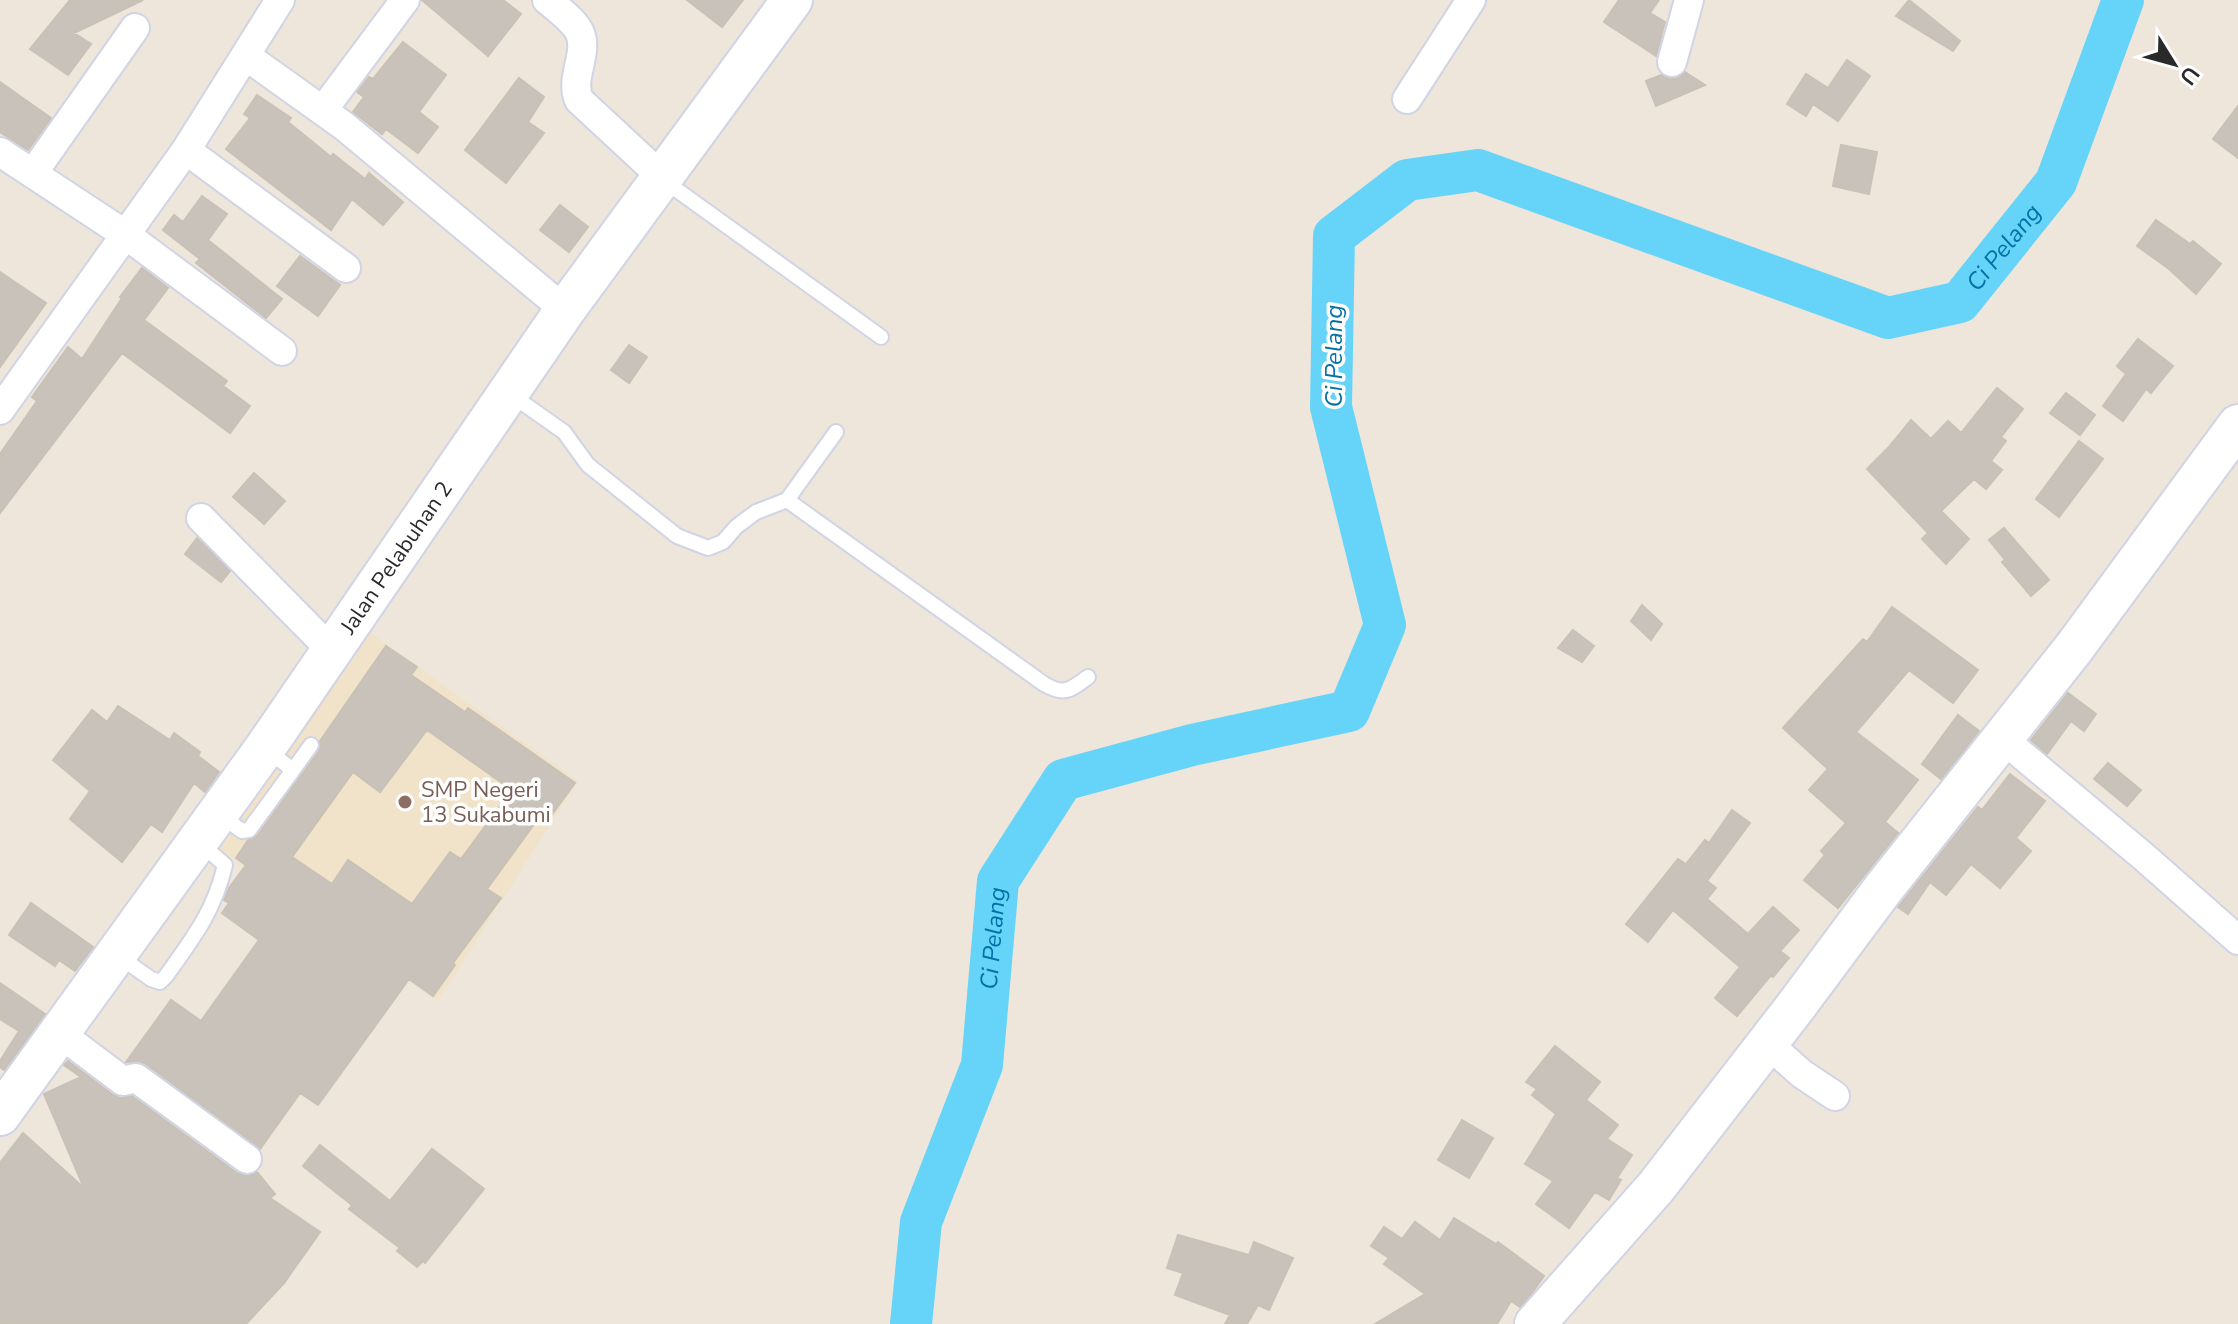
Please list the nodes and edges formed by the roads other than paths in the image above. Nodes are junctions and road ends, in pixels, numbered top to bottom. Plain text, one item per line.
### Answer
1 (280, 0) edge
2 (405, 0) edge
3 (547, 0) edge
4 (1471, 0) edge
5 (1689, 0) edge
6 (784, 3) edge
7 (135, 28) dead end
8 (246, 56) junction
9 (1672, 62) dead end
10 (1407, 99) dead end
11 (323, 110) junction
12 (186, 150) junction
13 (0, 152) edge
14 (33, 173) junction
15 (662, 177) junction
16 (126, 235) junction
17 (346, 268) dead end
18 (565, 310) junction
19 (881, 337) dead end
20 (282, 351) dead end
21 (508, 392) junction
22 (0, 410) edge
23 (2238, 425) edge
24 (836, 432) dead end
25 (787, 500) junction
26 (201, 518) dead end
27 (332, 651) junction
28 (1088, 677) dead end
29 (2003, 739) junction
30 (311, 745) dead end
31 (279, 759) junction
32 (207, 827) junction
33 (2238, 940) edge
34 (116, 954) junction
35 (58, 1032) junction
36 (1767, 1043) junction
37 (1835, 1096) dead end
38 (0, 1115) edge
39 (247, 1159) dead end
40 (1535, 1324) edge

1 - 8 street
2 - 11 street
3 - 15 street
4 - 10 street
5 - 9 street
6 - 15 main road, Jalan Pelabuhan 2
7 - 14 street
8 - 11 street
8 - 12 street
11 - 18 street
12 - 16 street
12 - 17 street
13 - 14 street
14 - 16 street
15 - 18 main road, Jalan Pelabuhan 2
15 - 19 lane
16 - 20 street
16 - 22 street
18 - 21 main road, Jalan Pelabuhan 2
21 - 25 lane
21 - 27 main road, Jalan Pelabuhan 2
23 - 29 main road
24 - 25 lane
25 - 28 lane
26 - 27 street
27 - 31 main road, Jalan Pelabuhan 2
29 - 33 street
29 - 36 main road
30 - 31 lane
31 - 32 main road, Jalan Pelabuhan 2
32 - 34 main road, Jalan Pelabuhan 2
32 - 34 lane
34 - 35 main road, Jalan Pelabuhan 2
35 - 38 main road, Jalan Pelabuhan 2
35 - 39 street
36 - 37 street
36 - 40 main road

